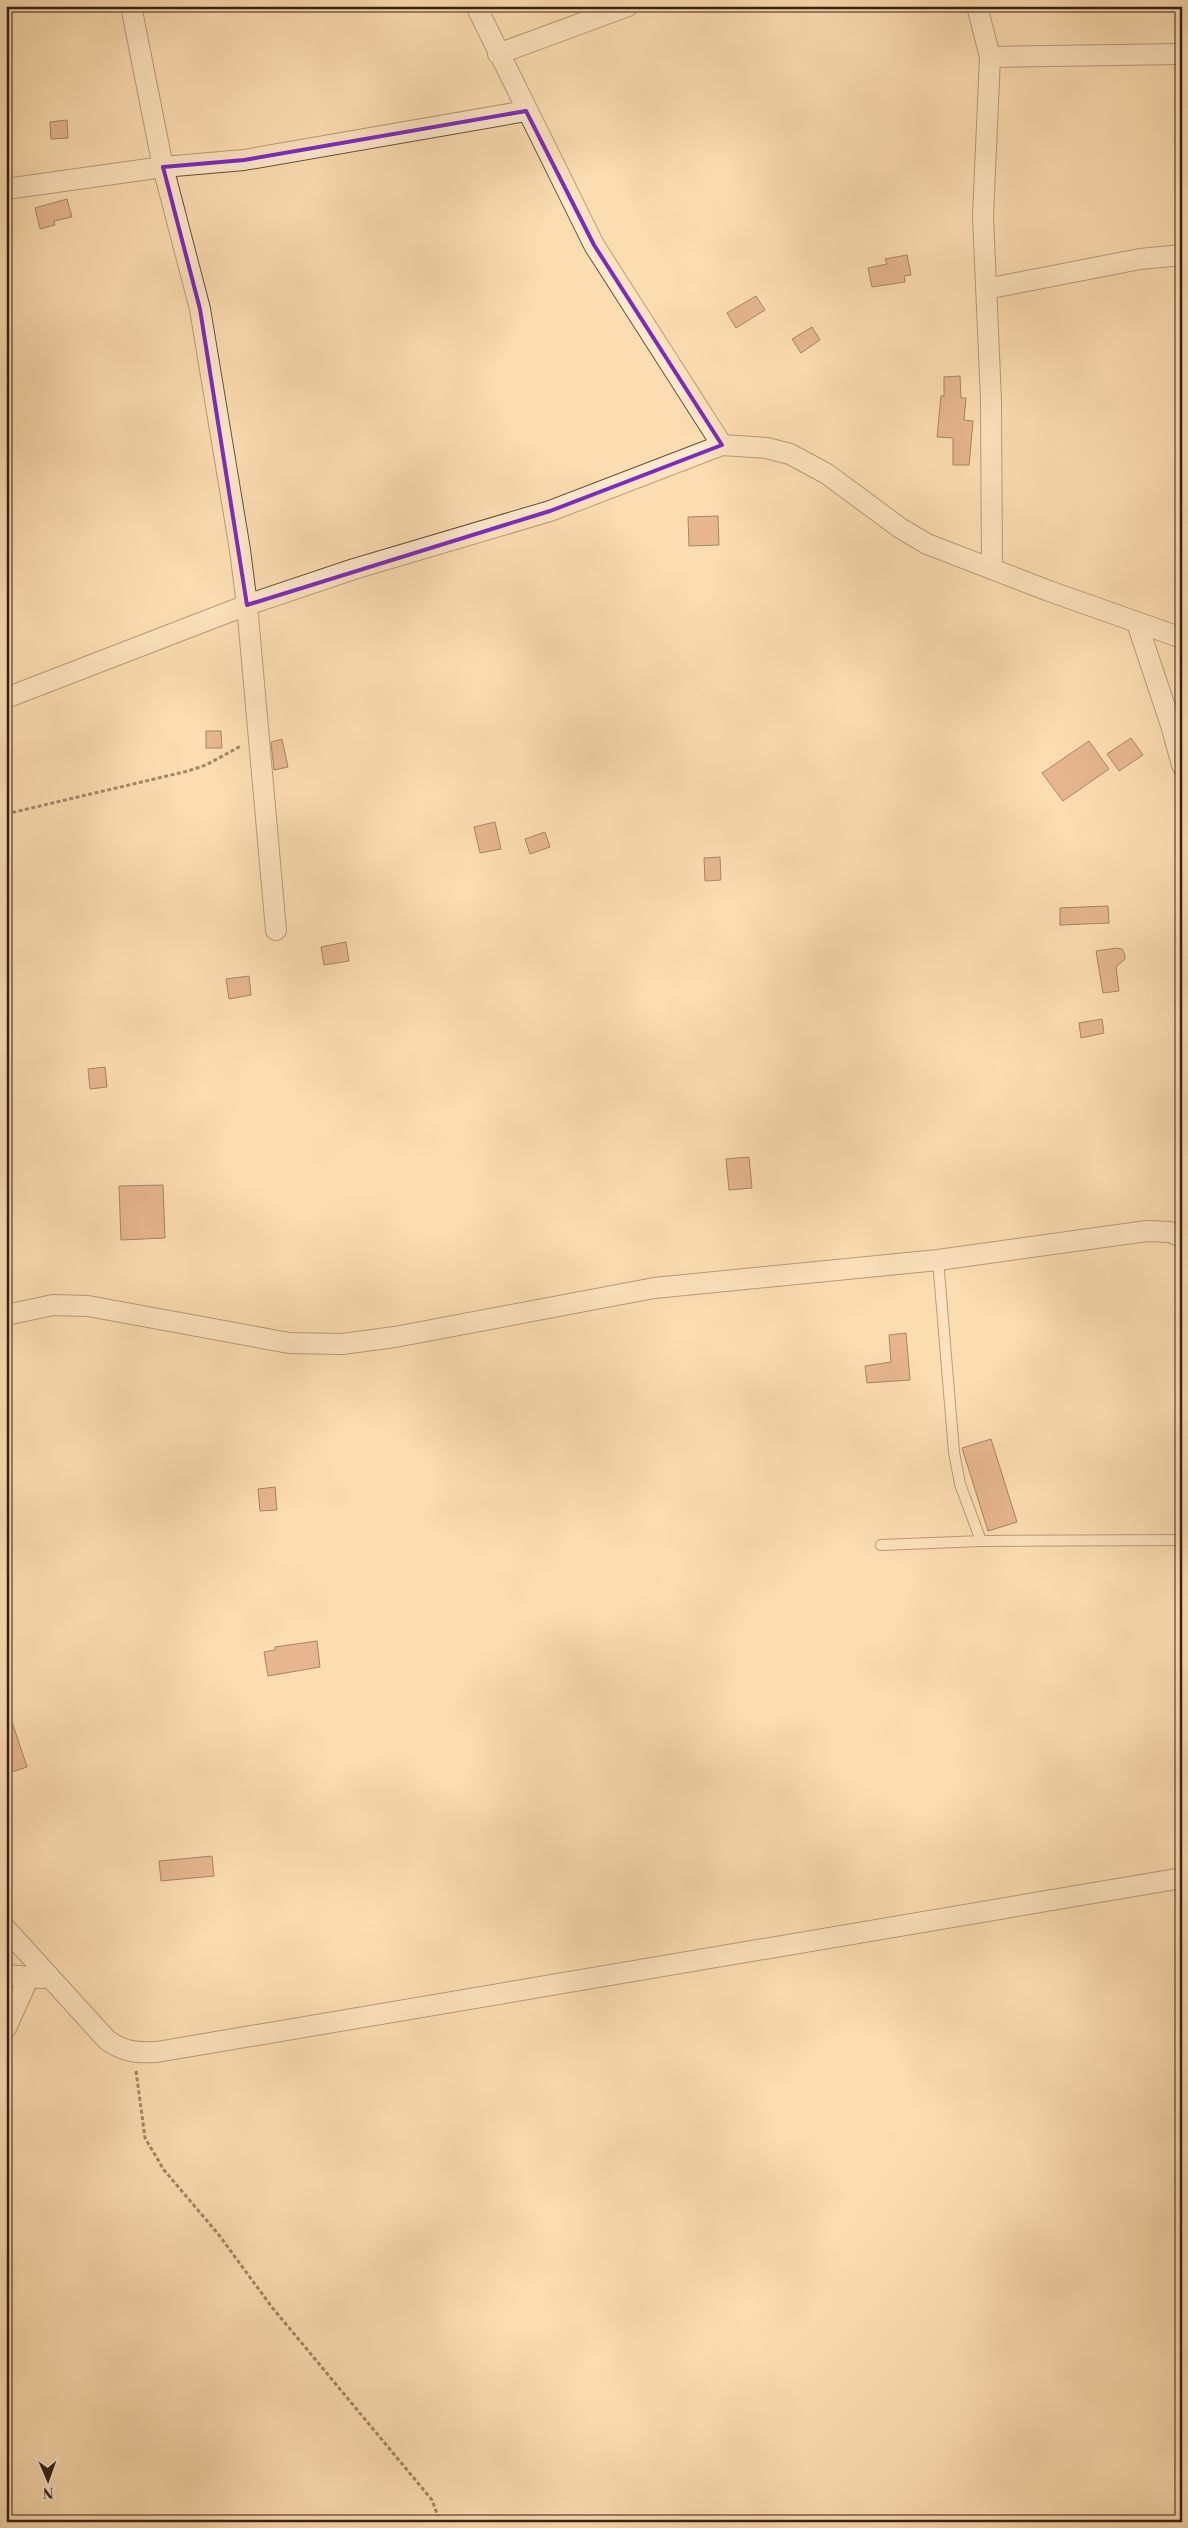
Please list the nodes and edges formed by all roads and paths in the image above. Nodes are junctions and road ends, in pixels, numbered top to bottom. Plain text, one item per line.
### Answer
1 (131, 6) edge
2 (476, 6) edge
3 (628, 6) edge
4 (977, 6) edge
5 (498, 54) junction
6 (1182, 54) edge
7 (990, 57) junction
8 (526, 111) junction
9 (163, 166) junction
10 (6, 189) edge
11 (1182, 255) edge
12 (986, 288) junction
13 (722, 445) junction
14 (992, 569) junction
15 (247, 605) junction
16 (1137, 623) junction
17 (1182, 638) edge
18 (6, 698) edge
19 (259, 735) junction
20 (1182, 765) edge
21 (6, 814) edge
22 (276, 930) dead end
23 (1182, 1237) edge
24 (938, 1260) junction
25 (6, 1315) edge
26 (1182, 1540) edge
27 (980, 1541) junction
28 (880, 1545) dead end
29 (1182, 1878) edge
30 (6, 1929) edge
31 (6, 1975) edge
32 (30, 1977) junction
33 (50, 1978) junction
34 (6, 2028) edge
35 (135, 2053) junction
36 (440, 2522) edge

1 - 9 street
2 - 5 street
3 - 5 street
4 - 7 street
5 - 8 street
6 - 7 street
7 - 12 street
8 - 9 street
8 - 13 street
9 - 10 street
9 - 15 street
11 - 12 street
12 - 14 street
13 - 14 street
13 - 15 street
14 - 16 street
15 - 18 street
15 - 19 street
16 - 17 street
16 - 20 street
19 - 21 path
19 - 22 street
23 - 24 street
24 - 25 street
24 - 27 lane
26 - 27 lane
27 - 28 lane
29 - 35 street
30 - 33 street
31 - 32 street
32 - 33 street
32 - 34 street
33 - 35 street
35 - 36 path

